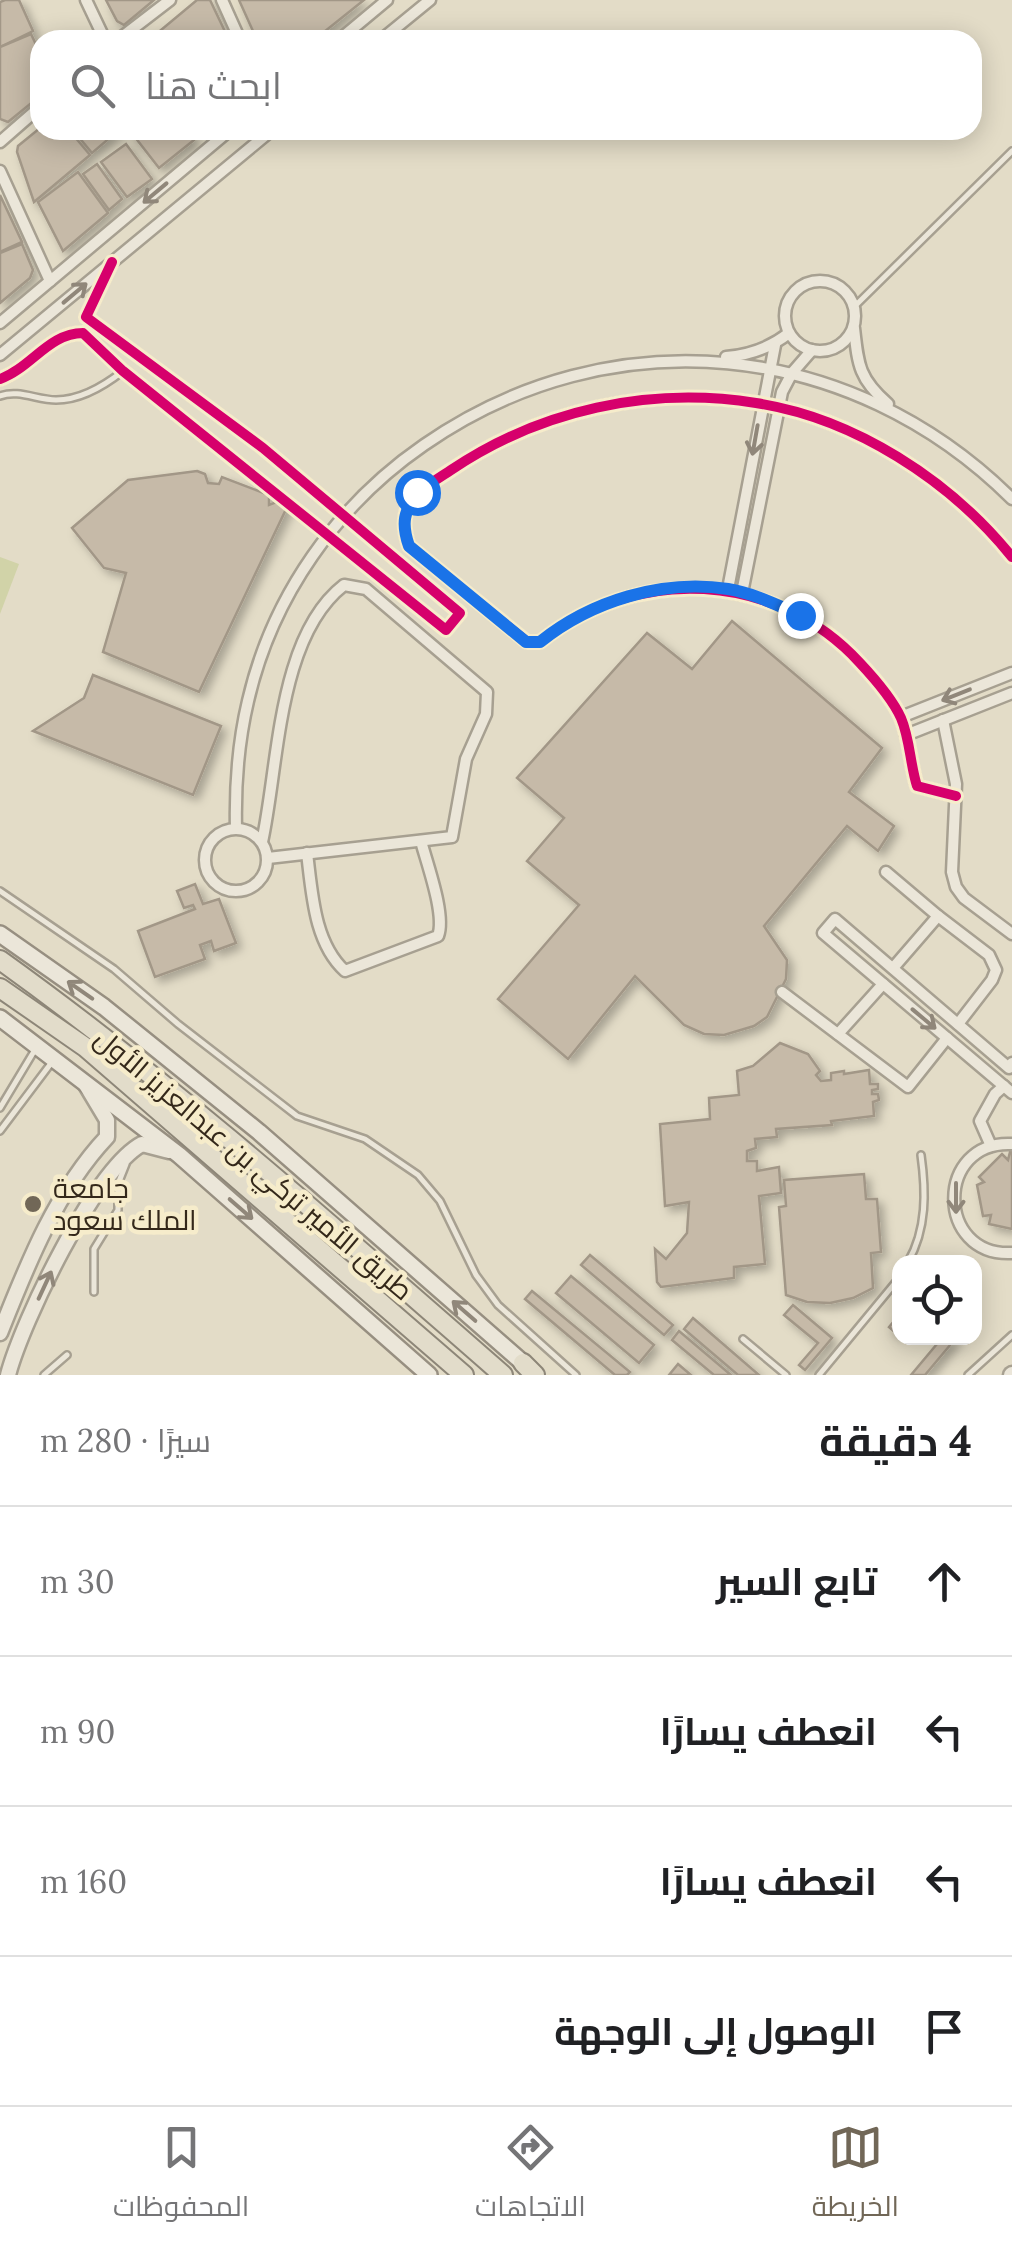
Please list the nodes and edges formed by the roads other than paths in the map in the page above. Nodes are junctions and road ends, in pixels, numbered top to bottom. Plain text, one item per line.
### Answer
1 (86, 0) edge
2 (170, 0) edge
3 (222, 0) edge
4 (430, 0) edge
5 (385, 1) edge
6 (100, 30) edge
7 (131, 30) edge
8 (236, 30) edge
9 (350, 30) edge
10 (393, 30) edge
11 (30, 116) edge
12 (218, 140) edge
13 (260, 140) edge
14 (0, 142) edge
15 (1012, 151) edge
16 (0, 171) edge
17 (112, 262) junction
18 (50, 281) junction
19 (855, 306) junction
20 (0, 323) edge
21 (854, 328) junction
22 (789, 332) junction
23 (775, 344) junction
24 (812, 350) junction
25 (0, 354) edge
26 (698, 360) junction
27 (146, 361) junction
28 (769, 369) junction
29 (126, 373) junction
30 (792, 373) junction
31 (0, 380) edge
32 (0, 396) edge
33 (762, 404) junction
34 (779, 408) junction
35 (900, 414) junction
36 (1012, 499) edge
37 (344, 515) junction
38 (327, 535) junction
39 (1012, 556) edge
40 (728, 589) junction
41 (742, 593) junction
42 (1012, 674) edge
43 (1012, 693) edge
44 (900, 717) junction
45 (942, 720) junction
46 (906, 735) junction
47 (956, 796) junction
48 (236, 828) junction
49 (422, 840) junction
50 (262, 842) junction
51 (307, 854) junction
52 (268, 858) junction
53 (886, 872) dead end
54 (0, 891) edge
55 (938, 916) junction
56 (0, 934) edge
57 (1012, 934) edge
58 (0, 960) edge
59 (893, 968) junction
60 (883, 984) junction
61 (0, 988) edge
62 (782, 992) dead end
63 (0, 1018) edge
64 (958, 1024) junction
65 (838, 1034) junction
66 (947, 1038) junction
67 (38, 1046) junction
68 (55, 1058) junction
69 (1011, 1067) edge
70 (83, 1080) junction
71 (1008, 1089) edge
72 (0, 1108) edge
73 (0, 1132) edge
74 (1012, 1144) edge
75 (990, 1146) junction
76 (179, 1155) junction
77 (920, 1155) dead end
78 (126, 1158) junction
79 (100, 1188) junction
80 (54, 1212) junction
81 (1012, 1253) edge
82 (911, 1255) edge
83 (892, 1287) edge
84 (94, 1292) dead end
85 (0, 1334) edge
86 (1012, 1335) edge
87 (743, 1339) dead end
88 (67, 1355) dead end
89 (532, 1371) edge
90 (8, 1375) edge
91 (44, 1375) edge
92 (429, 1375) edge
93 (464, 1375) edge
94 (503, 1375) edge
95 (576, 1375) edge
96 (786, 1375) edge
97 (819, 1375) edge
98 (968, 1375) edge

1 - 6 street
2 - 7 street
3 - 8 street
4 - 10 street
5 - 9 street
11 - 14 street
12 -> 18 street
13 - 17 street
15 - 19 lane
16 - 18 street
25 -> 17 street
17 - 27 street
18 - 20 street
19 - 21 street
19 - 22 street
21 - 24 street
21 - 35 street
22 - 23 street
22 - 24 street
23 - 26 street
23 - 28 street
24 - 30 street
26 - 28 street
26 - 37 street
27 - 29 street
27 - 37 street
28 - 30 street
28 - 33 street
29 - 31 street
29 - 32 lane
29 - 38 street
30 - 34 street
30 - 35 street
33 - 34 street
33 -> 40 street
33 - 40 street
34 - 39 street
34 - 41 street
35 - 36 street
37 - 38 street
37 - 38 street
38 - 48 street
40 - 41 street
41 - 44 street
42 -> 44 street
43 - 45 street
44 - 46 street
45 - 46 street
45 - 47 street
46 - 47 street
47 - 57 street
48 - 50 street
48 - 52 street
49 - 50 street
49 - 51 street
49 - 51 street
50 - 52 street
51 - 52 street
53 - 55 street
54 - 95 lane
55 - 59 street
55 - 64 street
89 -> 56 main road
58 - 94 main road, طريق الأمير تركي بن عبدالعزيز الأول
59 - 60 street
59 - 64 street
60 - 65 street
60 -> 66 street
61 - 93 main road, طريق الأمير تركي بن عبدالعزيز الأول
62 - 65 street
63 - 67 main road
64 - 69 street
65 - 66 street
66 - 71 street
67 - 68 main road
67 - 72 lane
68 - 70 main road
68 - 73 lane
70 - 76 main road
70 - 80 street
71 - 75 street
74 - 75 street
75 -> 81 street
76 - 78 street
76 -> 92 main road
77 - 82 lane
78 - 79 street
78 - 84 lane
79 - 80 street
90 -> 79 street
80 - 85 street
83 - 97 lane
86 - 98 lane
87 - 96 lane
88 - 91 lane

